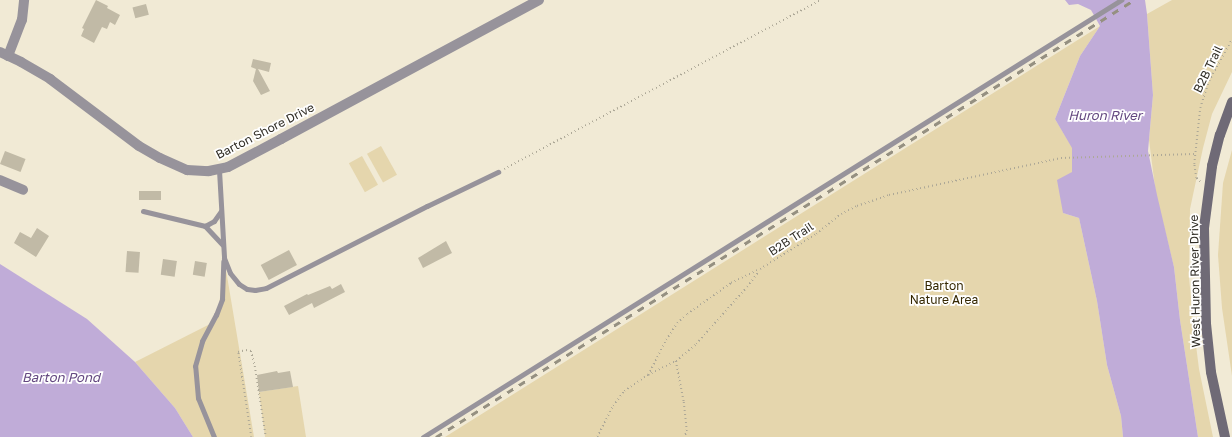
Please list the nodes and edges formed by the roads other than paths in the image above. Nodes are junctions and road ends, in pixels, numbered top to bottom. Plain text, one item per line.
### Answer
1 (24, 0) edge
2 (539, 0) edge
3 (1121, 0) edge
4 (4, 54) edge
5 (1232, 102) edge
6 (219, 170) junction
7 (498, 172) road end
8 (0, 180) edge
9 (23, 190) dead end
10 (221, 210) junction
11 (143, 211) dead end
12 (206, 226) junction
13 (223, 244) junction
14 (224, 258) junction
15 (214, 437) edge
16 (423, 437) edge
17 (1225, 437) edge

1 - 4 street, Barton Shore Drive
2 - 6 street, Barton Shore Drive
3 - 16 lane
4 - 6 street, Barton Shore Drive
5 - 17 street, West Huron River Drive
6 - 10 lane
7 - 14 lane
8 - 9 street
10 - 12 lane
10 - 13 lane
11 - 12 lane
12 - 13 lane
13 - 14 lane
14 - 15 lane

